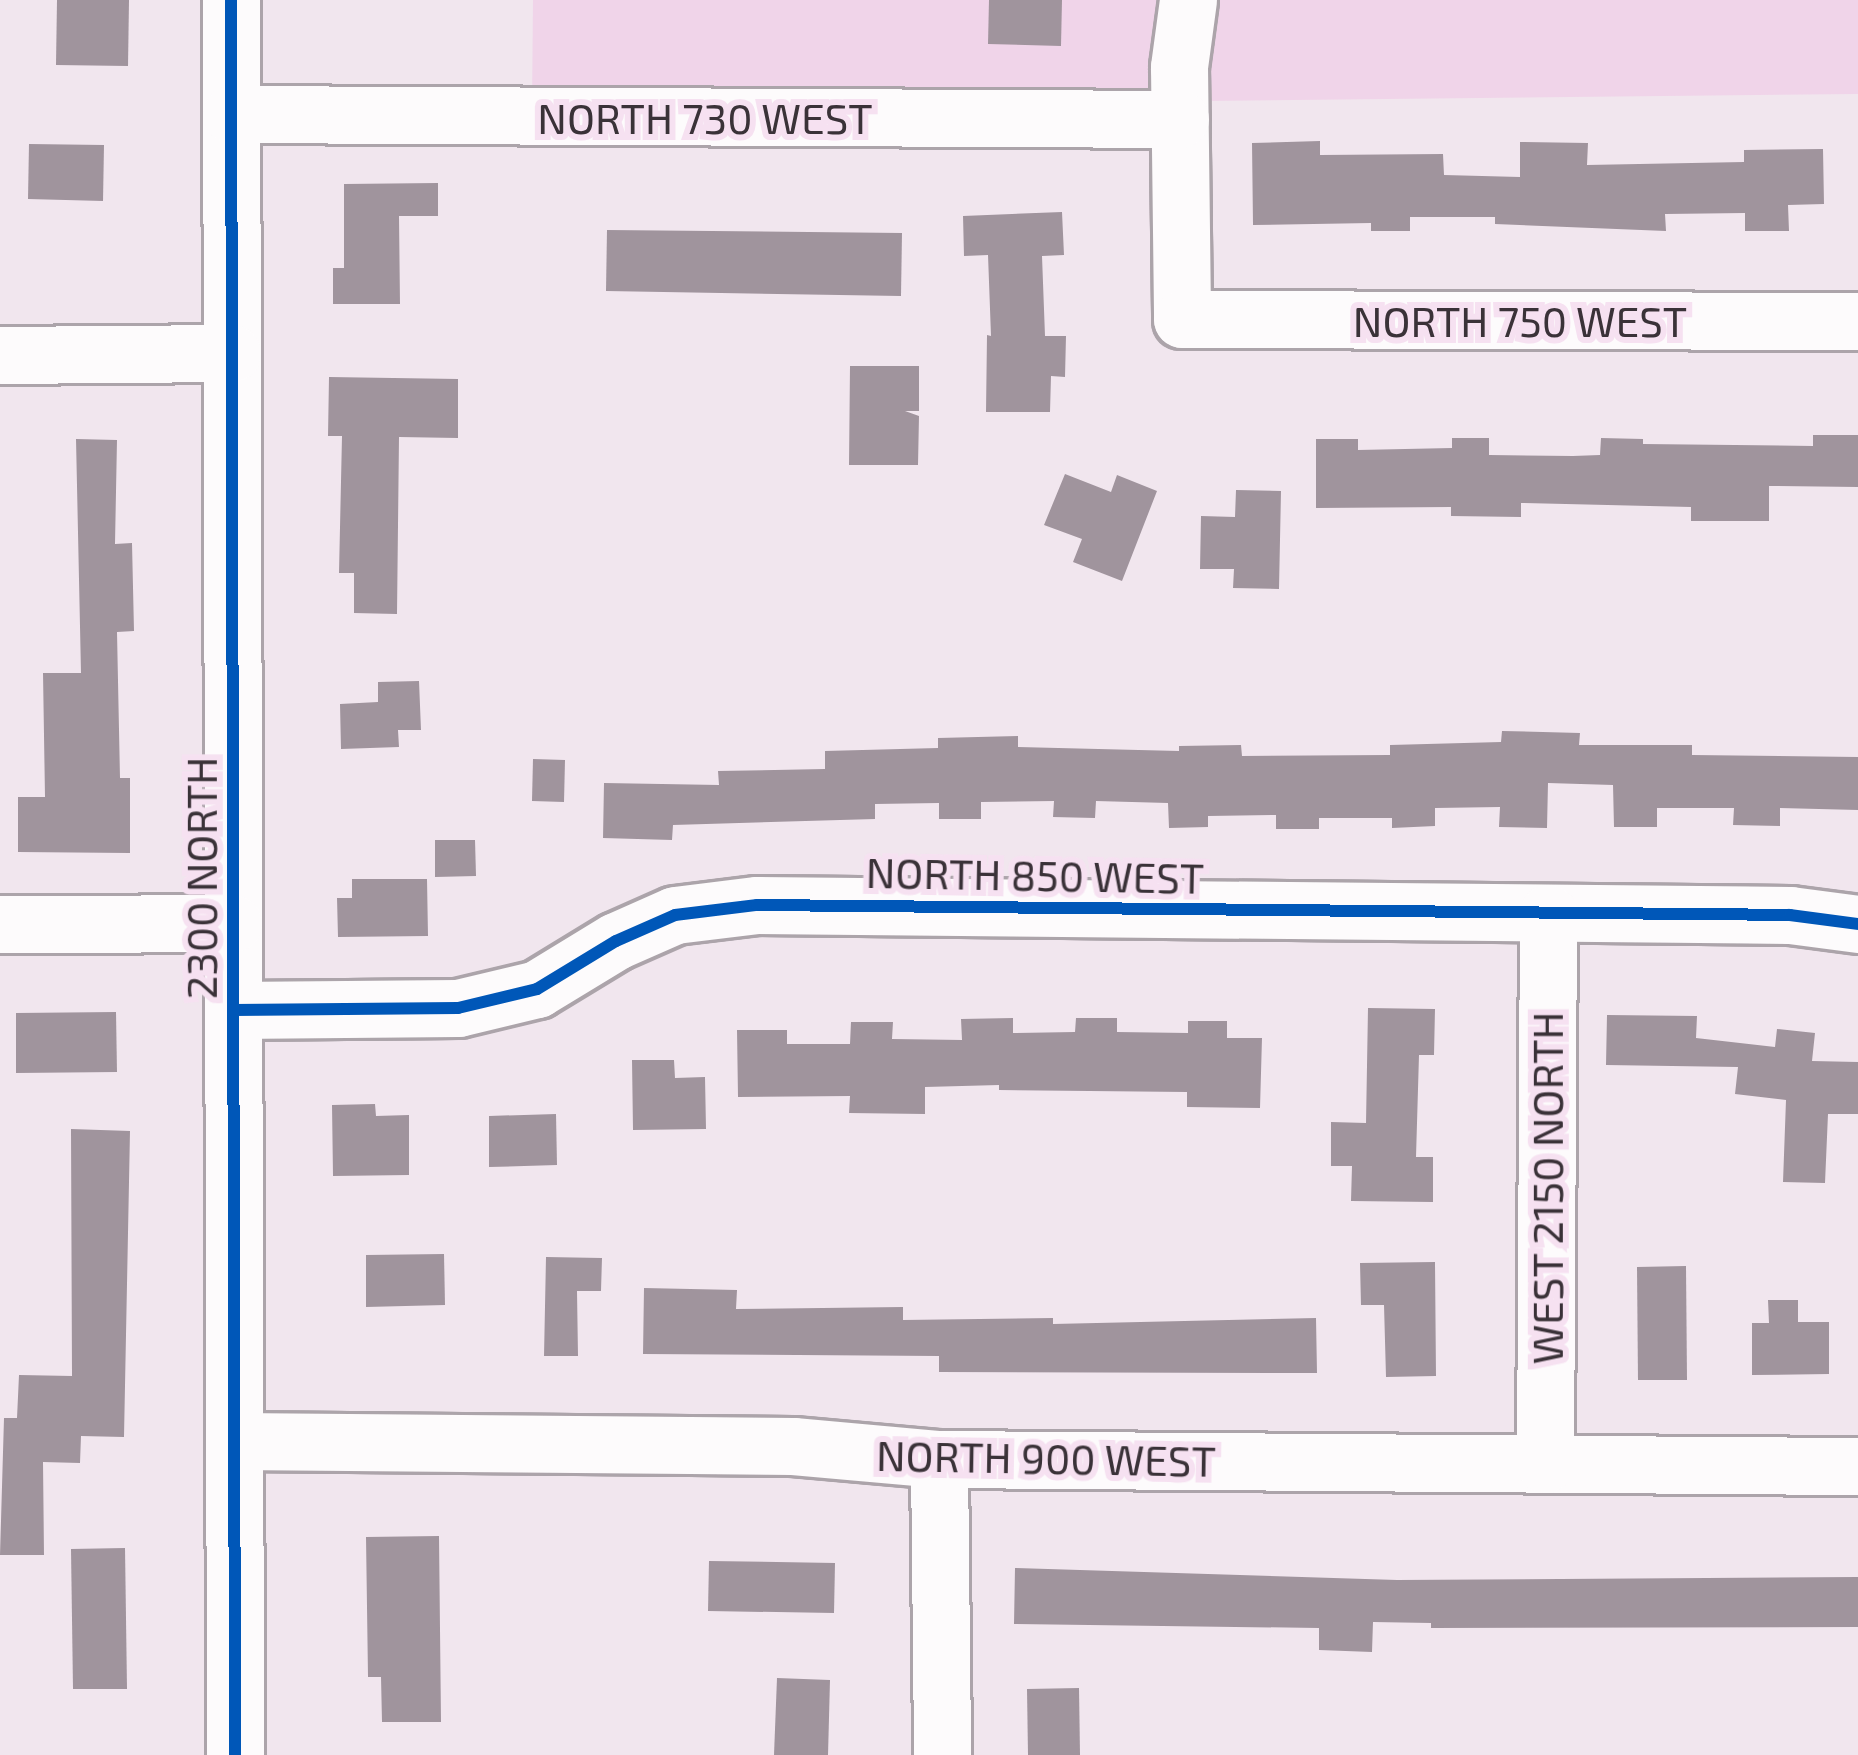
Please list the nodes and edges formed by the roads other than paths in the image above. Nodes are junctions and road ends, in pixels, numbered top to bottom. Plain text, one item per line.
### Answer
1 (231, 0) edge
2 (1188, 0) edge
3 (231, 114) junction
4 (1180, 119) junction
5 (1858, 321) edge
6 (232, 353) junction
7 (0, 355) edge
8 (1548, 913) junction
9 (233, 923) junction
10 (0, 924) edge
11 (1858, 924) edge
12 (233, 1010) junction
13 (235, 1441) junction
14 (939, 1460) junction
15 (1545, 1464) junction
16 (1858, 1466) edge
17 (235, 1755) edge
18 (942, 1755) edge

1 - 3 street, 2300 NORTH
2 - 4 street
3 - 4 street, NORTH 730 WEST
3 - 6 street, 2300 NORTH
4 - 5 street, NORTH 750 WEST
6 - 7 street
6 - 9 street, 2300 NORTH
8 - 11 street, NORTH 850 WEST
8 - 12 street, NORTH 850 WEST
8 - 15 street, WEST 2150 NORTH
9 - 10 street
9 - 12 street, 2300 NORTH
12 - 13 street, 2300 NORTH
13 - 14 street, NORTH 900 WEST
13 - 17 street, 2300 NORTH
14 - 15 street, NORTH 900 WEST
14 - 18 street
15 - 16 street, NORTH 900 WEST

